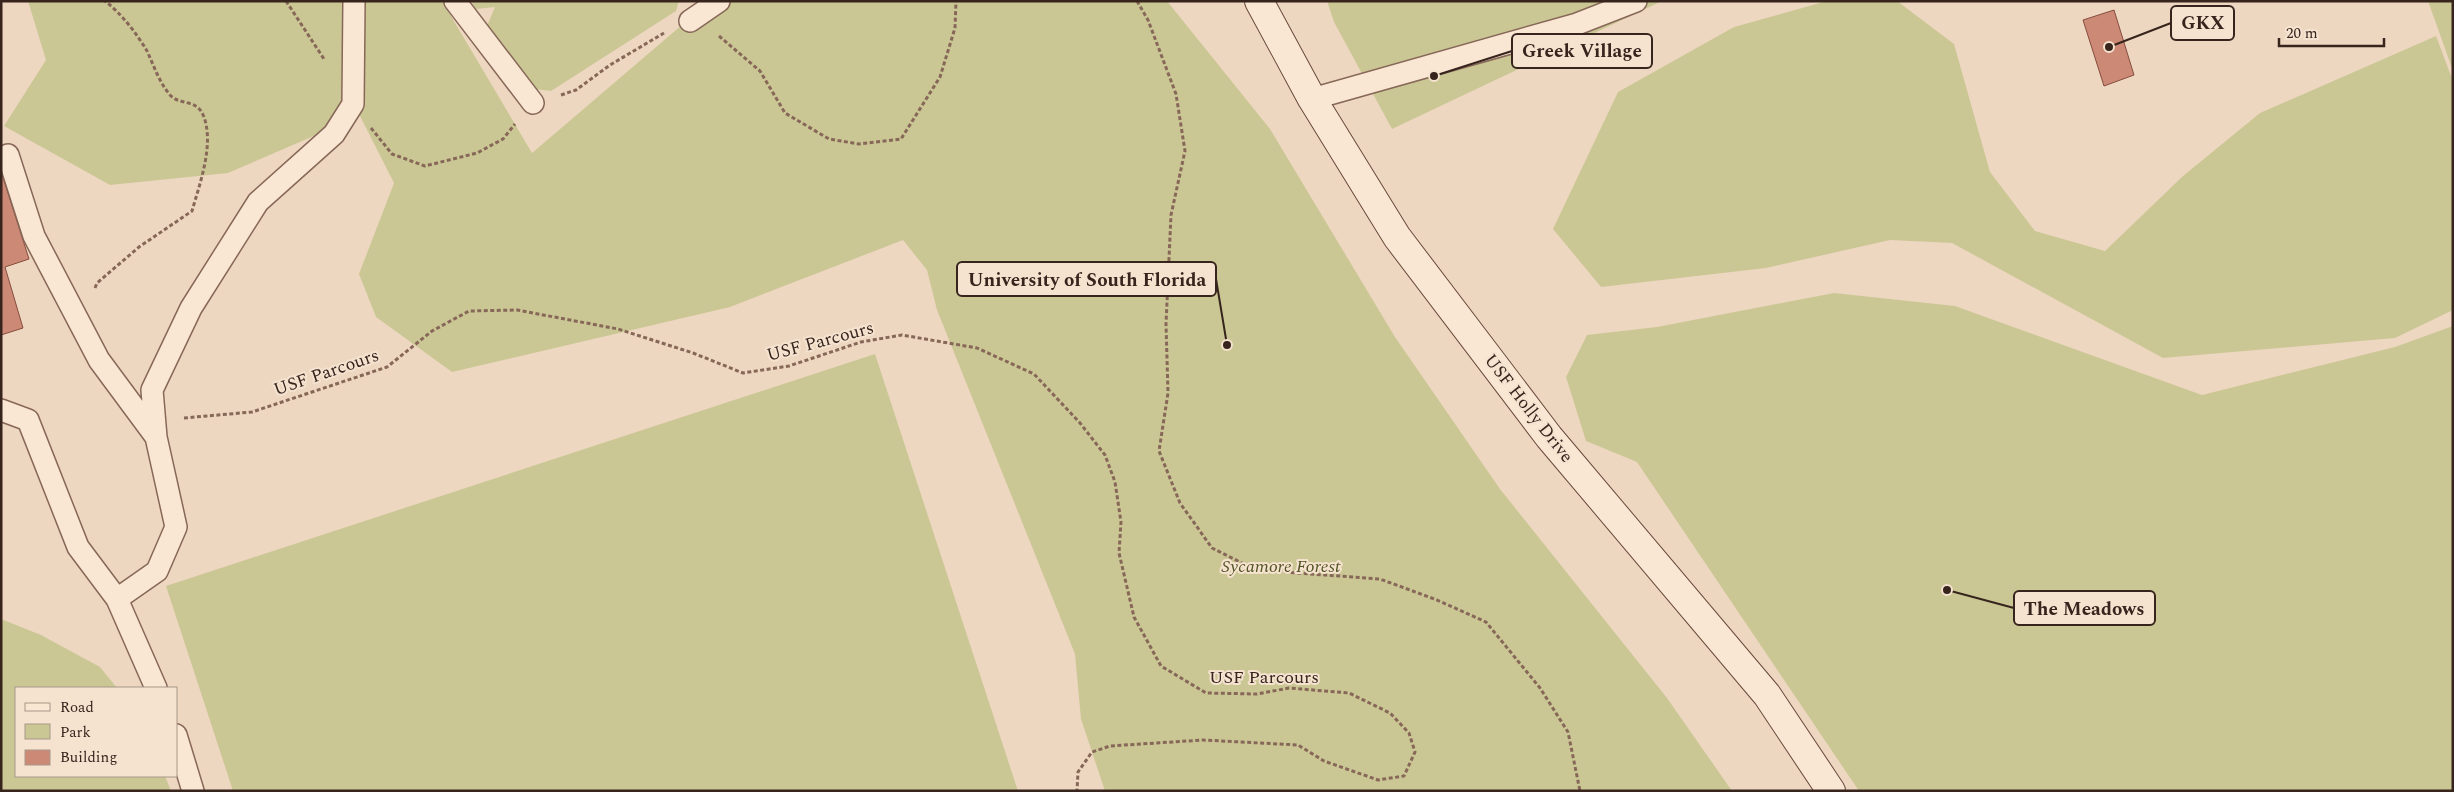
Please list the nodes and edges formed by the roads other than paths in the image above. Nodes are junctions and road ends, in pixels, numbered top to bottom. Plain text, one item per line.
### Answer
1 (354, 1) edge
2 (455, 1) edge
3 (719, 1) edge
4 (1260, 1) edge
5 (1636, 1) edge
6 (690, 21) road end
7 (1312, 99) junction
8 (533, 103) road end
9 (8, 155) dead end
10 (1, 410) edge
11 (156, 438) junction
12 (117, 599) junction
13 (156, 687) edge
14 (178, 741) edge
15 (194, 791) edge
16 (1831, 791) edge

1 - 11 lane
2 - 8 lane
3 - 6 lane
4 - 7 street, USF Holly Drive
5 - 7 lane
7 - 16 street, USF Holly Drive
9 - 11 lane
10 - 12 lane
11 - 12 lane
12 - 13 lane
14 - 15 lane

